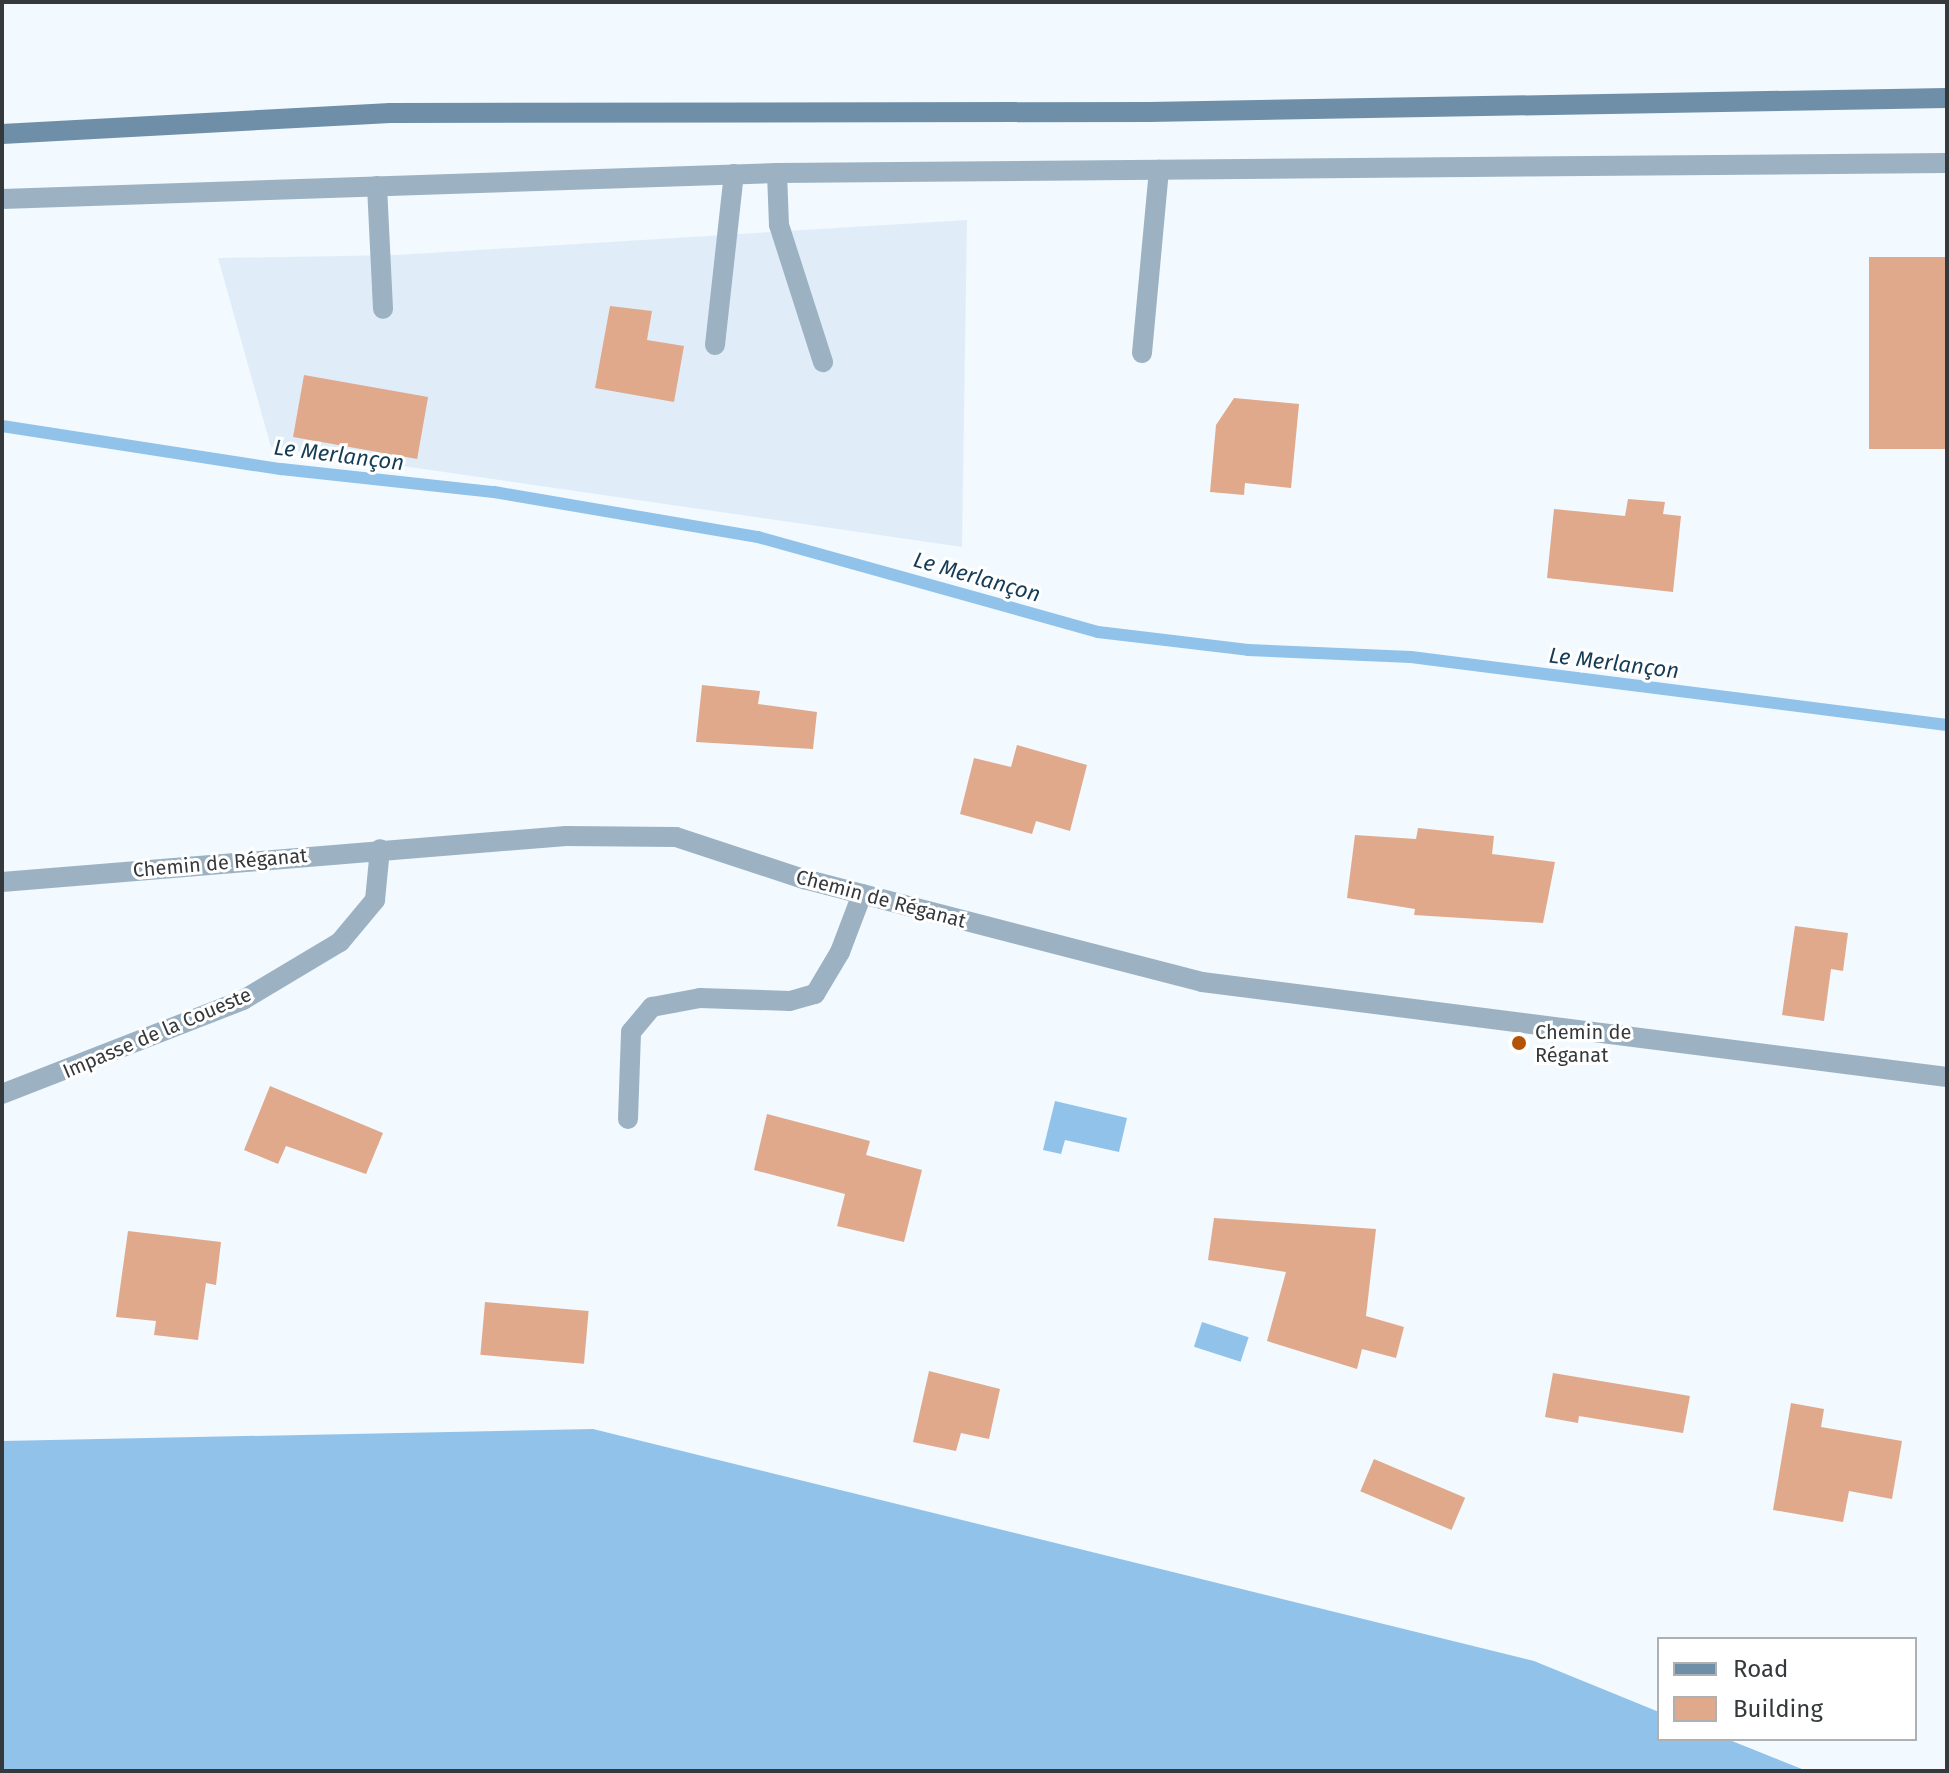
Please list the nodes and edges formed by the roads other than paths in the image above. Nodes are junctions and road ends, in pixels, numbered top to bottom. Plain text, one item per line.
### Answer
1 (1947, 98) edge
2 (2, 134) edge
3 (1947, 163) edge
4 (1159, 170) junction
5 (777, 173) junction
6 (734, 174) junction
7 (377, 186) junction
8 (2, 199) edge
9 (383, 309) dead end
10 (715, 345) dead end
11 (1142, 353) dead end
12 (823, 362) dead end
13 (380, 849) junction
14 (2, 882) edge
15 (862, 894) junction
16 (1947, 1077) edge
17 (2, 1094) edge
18 (628, 1119) dead end

1 - 2 main road
3 - 4 street
4 - 5 street
4 - 11 street
5 - 6 street
5 - 12 street
6 - 7 street
6 - 10 street
7 - 8 street
7 - 9 street
13 - 14 street, Chemin de Réganat
13 - 15 street, Chemin de Réganat
13 - 17 street, Impasse de la Coueste
15 - 16 street, Chemin de Réganat
15 - 18 street

